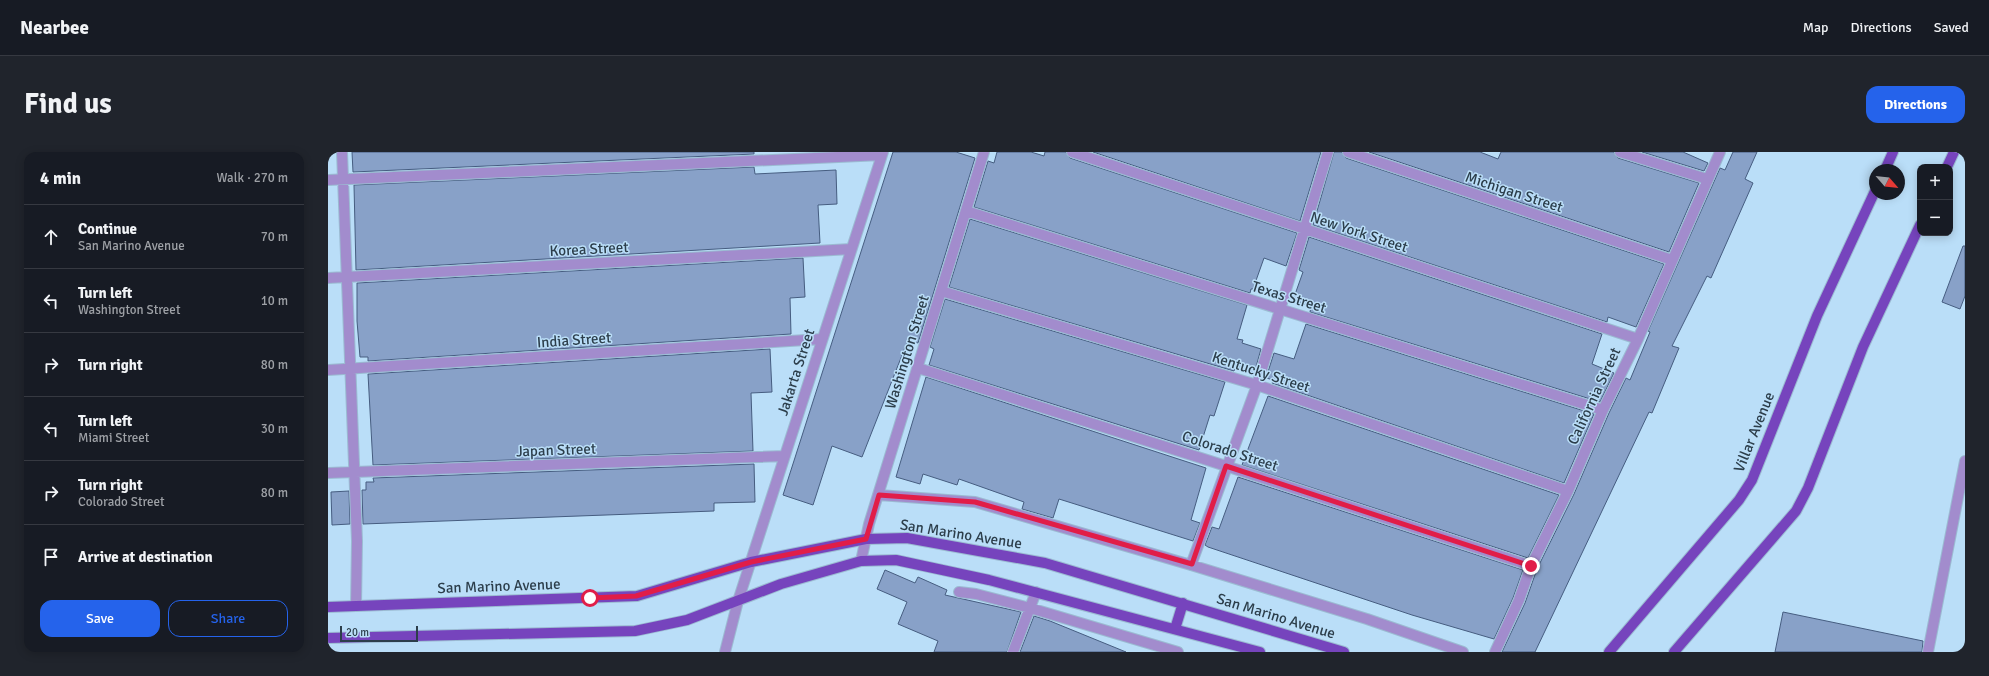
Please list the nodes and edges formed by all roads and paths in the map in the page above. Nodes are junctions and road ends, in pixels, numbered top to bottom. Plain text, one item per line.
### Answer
1 (342, 152) edge
2 (984, 152) edge
3 (1072, 152) edge
4 (1328, 152) edge
5 (1348, 152) edge
6 (1620, 152) edge
7 (1720, 152) edge
8 (1894, 152) edge
9 (1954, 152) edge
10 (882, 154) edge
11 (1888, 164) edge
12 (1948, 164) edge
13 (343, 179) junction
14 (1707, 179) junction
15 (328, 180) edge
16 (1871, 200) edge
17 (966, 211) junction
18 (1305, 230) junction
19 (1917, 231) edge
20 (851, 249) junction
21 (1672, 260) junction
22 (348, 277) junction
23 (328, 278) edge
24 (941, 291) junction
25 (1280, 310) junction
26 (822, 339) junction
27 (1638, 339) junction
28 (918, 368) junction
29 (350, 369) junction
30 (328, 370) edge
31 (1257, 385) junction
32 (1603, 410) junction
33 (785, 456) junction
34 (1965, 461) edge
35 (1226, 466) junction
36 (354, 472) junction
37 (328, 473) edge
38 (1568, 490) junction
39 (879, 495) junction
40 (866, 539) junction
41 (861, 561) junction
42 (751, 562) junction
43 (1192, 564) junction
44 (1531, 566) junction
45 (959, 592) dead end
46 (1036, 592) junction
47 (738, 601) junction
48 (1183, 603) junction
49 (356, 606) junction
50 (328, 607) edge
51 (1030, 608) junction
52 (1175, 629) junction
53 (328, 638) edge
54 (1171, 651) edge
55 (725, 652) edge
56 (1013, 652) edge
57 (1260, 652) edge
58 (1344, 652) edge
59 (1463, 652) edge
60 (1495, 652) edge
61 (1609, 652) edge
62 (1674, 652) edge
63 (1928, 652) edge

1 - 13 street
2 - 17 street, Washington Street
3 - 18 street, New York Street
4 - 18 street
5 - 21 street, Michigan Street
6 - 14 street
7 - 14 street, California Street
8 - 11 main road
9 - 12 main road
10 - 13 street
10 - 20 street, Jakarta Street
13 - 15 street
13 - 22 street
14 - 21 street, California Street
16 - 61 main road, Villar Avenue
17 - 24 street, Washington Street
17 - 25 street, Texas Street
18 - 25 street
18 - 27 street, New York Street
19 - 62 main road
20 - 22 street, Korea Street
20 - 26 street, Jakarta Street
21 - 27 street, California Street
22 - 23 street, Korea Street
22 - 29 street
24 - 28 street, Washington Street
24 - 31 street, Kentucky Street
25 - 31 street
25 - 32 street, Texas Street
26 - 29 street, India Street
26 - 33 street, Jakarta Street
27 - 32 street, California Street
28 - 35 street, Colorado Street
28 - 39 street, Washington Street
29 - 30 street, India Street
29 - 36 street
31 - 35 street
31 - 38 street, Kentucky Street
32 - 38 street, California Street
33 - 36 street, Japan Street
33 - 42 street, Jakarta Street
34 - 63 street
35 - 43 street
35 - 44 street, Colorado Street
36 - 37 street, Japan Street
36 - 49 street
38 - 44 street, California Street
39 - 40 street, Washington Street
39 - 43 street
40 - 41 street, Washington Street
40 - 42 main road, San Marino Avenue
40 - 48 main road, San Marino Avenue
41 - 46 main road
41 - 47 main road
42 - 47 street, Jakarta Street
42 - 49 main road, San Marino Avenue
43 - 59 street
44 - 60 street, California Street
45 - 51 street
46 - 51 street
46 - 52 main road
47 - 53 main road
47 - 55 street, Jakarta Street
48 - 52 main road
48 - 58 main road, San Marino Avenue
49 - 50 main road, San Marino Avenue
51 - 54 street
51 - 56 street
52 - 57 main road

